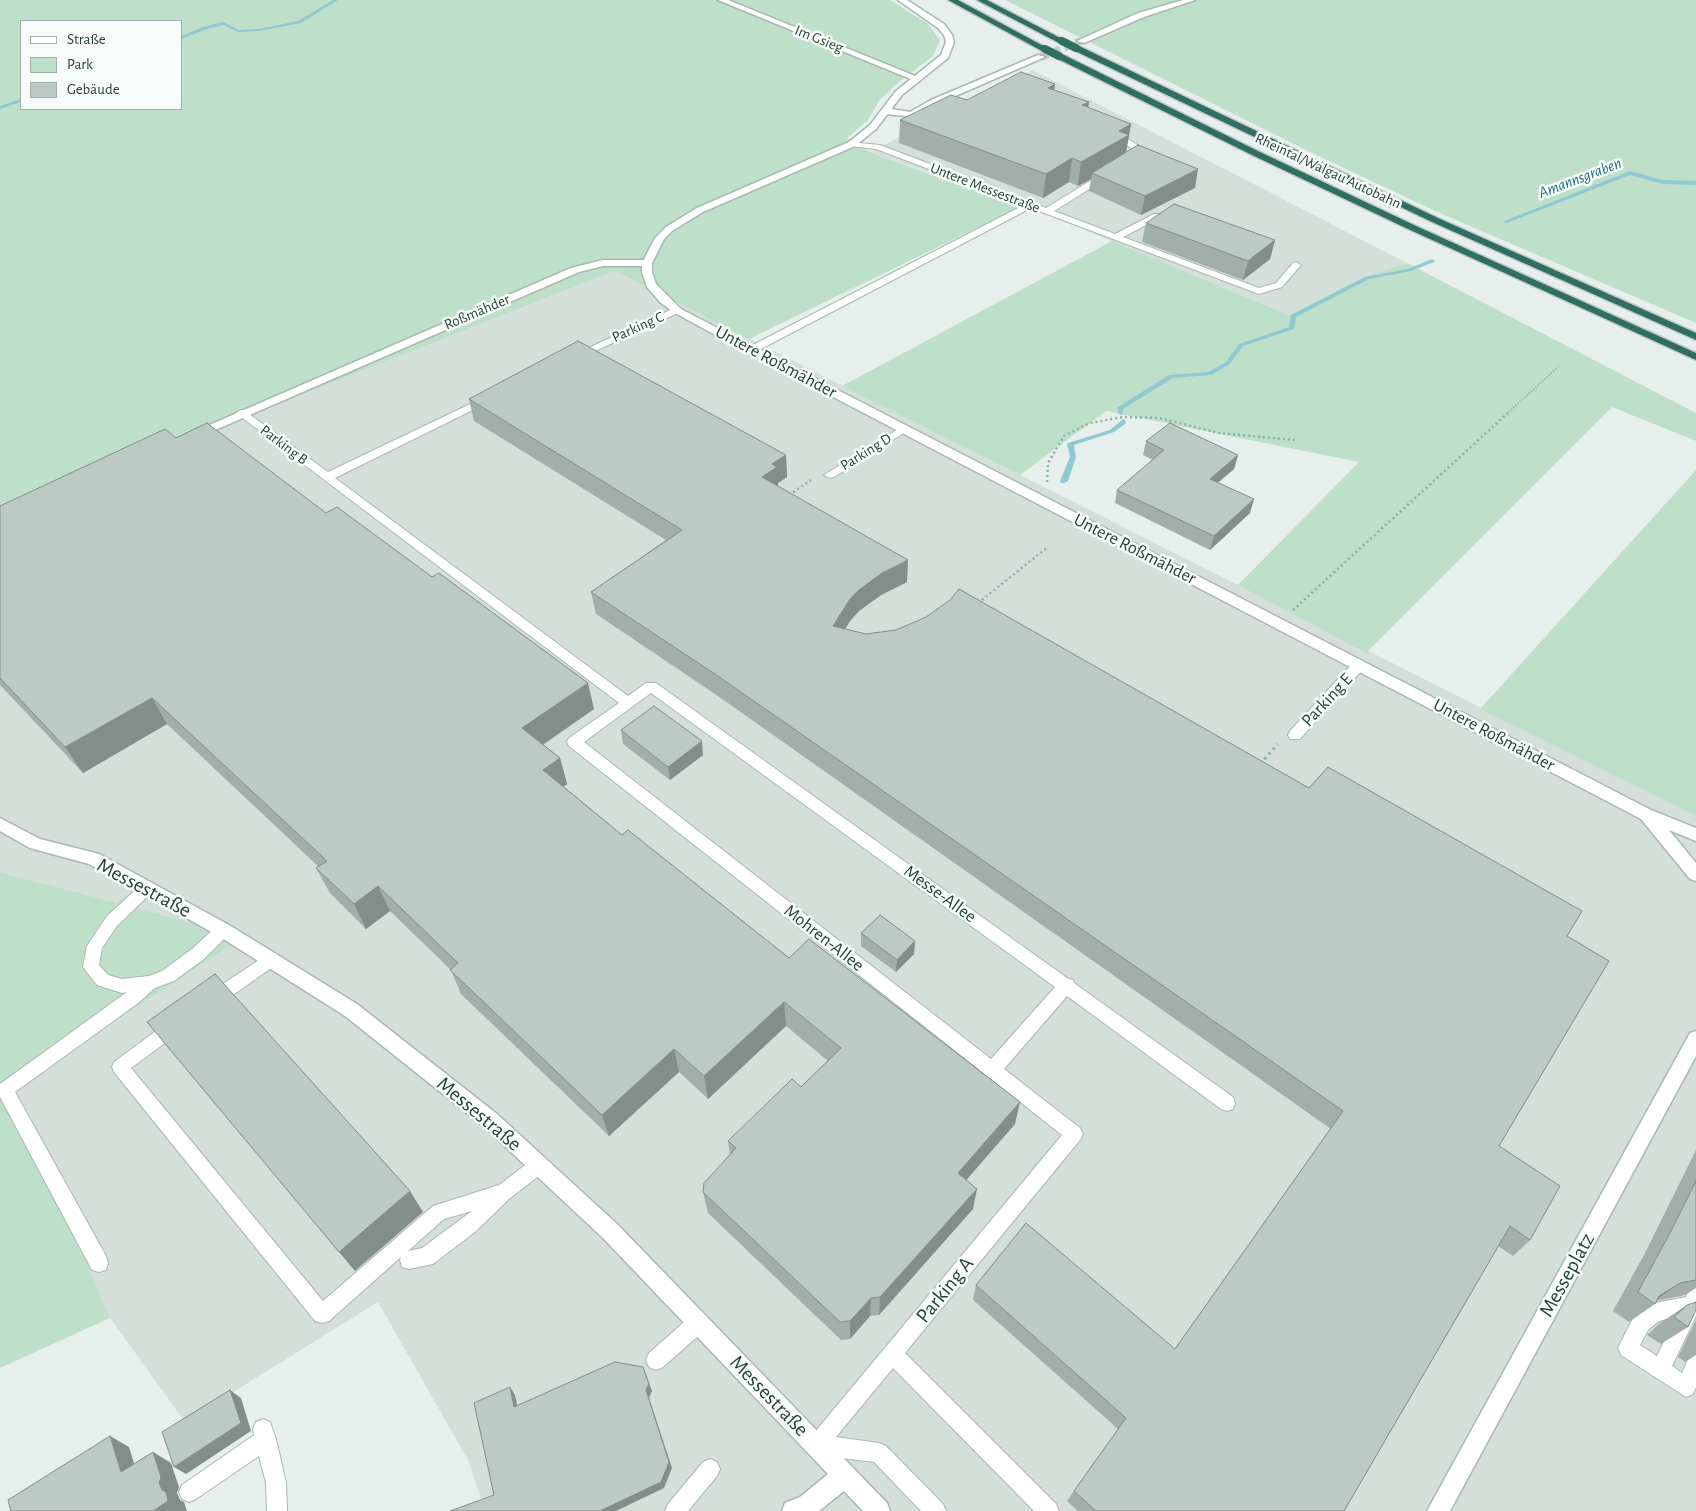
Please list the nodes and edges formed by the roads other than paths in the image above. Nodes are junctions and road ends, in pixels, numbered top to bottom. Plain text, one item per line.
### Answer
1 (722, 0) edge
2 (902, 0) edge
3 (952, 0) edge
4 (981, 0) edge
5 (1191, 0) edge
6 (1078, 44) junction
7 (1043, 53) junction
8 (916, 78) junction
9 (886, 111) junction
10 (1102, 128) edge
11 (852, 144) junction
12 (1129, 162) edge
13 (1112, 172) edge
14 (1031, 205) junction
15 (1047, 211) junction
16 (1158, 216) edge
17 (1117, 236) junction
18 (647, 263) junction
19 (1296, 265) dead end
20 (677, 310) junction
21 (1696, 336) edge
22 (751, 350) junction
23 (1696, 357) edge
24 (564, 362) edge
25 (494, 396) edge
26 (241, 413) junction
27 (903, 429) junction
28 (188, 438) edge
29 (830, 475) dead end
30 (328, 477) junction
31 (1360, 665) junction
32 (628, 703) junction
33 (1295, 735) dead end
34 (1645, 814) junction
35 (0, 824) edge
36 (1696, 836) edge
37 (1696, 874) edge
38 (147, 888) junction
39 (223, 930) junction
40 (270, 959) junction
41 (149, 983) junction
42 (1067, 985) junction
43 (201, 1007) edge
44 (186, 1018) edge
45 (1696, 1039) edge
46 (992, 1070) junction
47 (1227, 1103) dead end
48 (1074, 1134) joint
49 (539, 1165) junction
50 (504, 1192) junction
51 (409, 1260) dead end
52 (99, 1263) dead end
53 (1694, 1301) edge
54 (698, 1322) junction
55 (892, 1354) junction
56 (656, 1360) dead end
57 (1696, 1364) edge
58 (1660, 1370) junction
59 (817, 1446) junction
60 (710, 1469) dead end
61 (844, 1475) junction
62 (190, 1492) dead end
63 (277, 1511) edge
64 (675, 1511) edge
65 (793, 1511) edge
66 (878, 1511) edge
67 (936, 1511) edge
68 (1050, 1511) edge
69 (1438, 1511) edge

1 - 8 street, Im Gsieg
2 - 8 street
3 - 7 highway, Rheintal/Walgau Autobahn
4 - 6 highway, Rheintal/Walgau Autobahn, bridge
5 - 6 street
6 - 21 highway, Rheintal/Walgau Autobahn
7 - 9 street
7 - 23 highway, Rheintal/Walgau Autobahn, bridge
8 - 9 street
9 - 11 street
10 - 12 lane
11 - 14 lane, Untere Messestraße
11 - 18 street
13 - 15 lane
14 - 15 lane, Untere Messestraße
14 - 22 lane
15 - 17 lane, Untere Messestraße
16 - 17 lane
17 - 19 lane, Untere Messestraße
18 - 20 street, Untere Roßmähder
18 - 26 street, Roßmähder
20 - 22 street, Untere Roßmähder
20 - 24 lane, Parking C
22 - 27 street, Untere Roßmähder
25 - 30 lane
26 - 28 street, Roßmähder
26 - 30 lane, Parking B
27 - 29 lane, Parking D
27 - 31 street, Untere Roßmähder
30 - 32 lane, Parking B
31 - 33 lane, Parking E
31 - 34 street, Untere Roßmähder
32 - 42 lane, Messe-Allee
32 - 46 lane, Mohren-Allee
34 - 36 street, Untere Roßmähder
34 - 37 street, Untere Roßmähder
35 - 38 street, Messestraße
38 - 39 street, Messestraße
38 - 41 lane
39 - 40 street, Messestraße
39 - 41 lane
40 - 43 lane
40 - 49 street, Messestraße
41 - 52 lane
42 - 46 lane
42 - 47 lane, Messe-Allee
44 - 50 lane
45 - 69 street, Messeplatz
46 - 48 lane, Mohren-Allee
48 - 55 lane, Parking A
49 - 50 lane
49 - 54 street, Messestraße
50 - 51 lane
53 - 58 lane
53 - 58 lane
54 - 56 lane
54 - 59 street, Messestraße
55 - 59 lane, Parking A
55 - 68 lane
57 - 58 lane
59 - 61 street, Messestraße
59 - 67 lane
60 - 64 lane
61 - 65 street
61 - 66 street, Messestraße
62 - 63 lane

